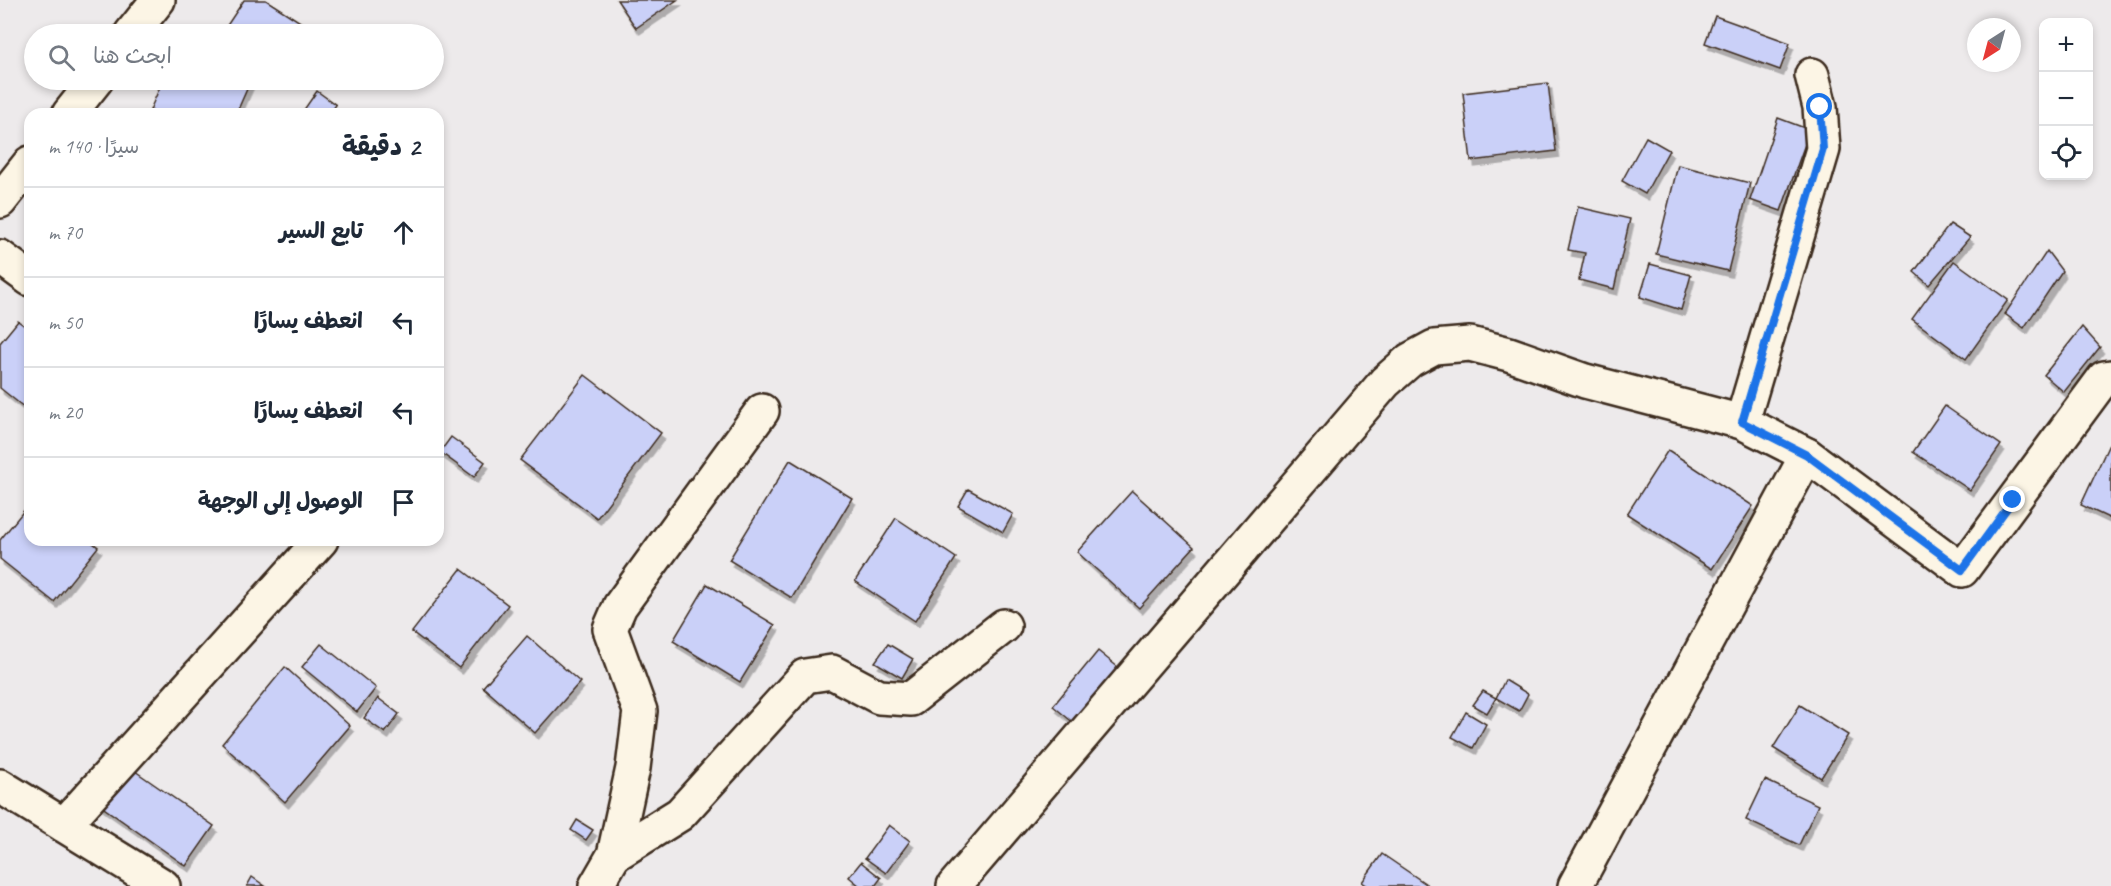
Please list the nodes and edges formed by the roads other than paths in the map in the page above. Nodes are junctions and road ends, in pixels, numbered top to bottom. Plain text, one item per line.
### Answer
1 (158, 0) edge
2 (139, 24) edge
3 (1812, 75) dead end
4 (88, 90) edge
5 (74, 108) edge
6 (24, 171) edge
7 (0, 201) edge
8 (0, 257) edge
9 (24, 275) edge
10 (2111, 377) edge
11 (762, 411) dead end
12 (1742, 422) junction
13 (1807, 455) junction
14 (316, 546) edge
15 (1004, 626) dead end
16 (0, 786) edge
17 (63, 825) junction
18 (614, 855) junction
19 (164, 886) edge
20 (596, 886) edge
21 (954, 886) edge
22 (1575, 886) edge

1 - 2 street
3 - 12 street
4 - 5 street
6 - 7 street
8 - 9 street
10 - 13 street
11 - 18 street
12 - 13 street
12 - 21 street
13 - 22 street
14 - 17 street
15 - 18 street
16 - 17 street
17 - 19 street
18 - 20 street

